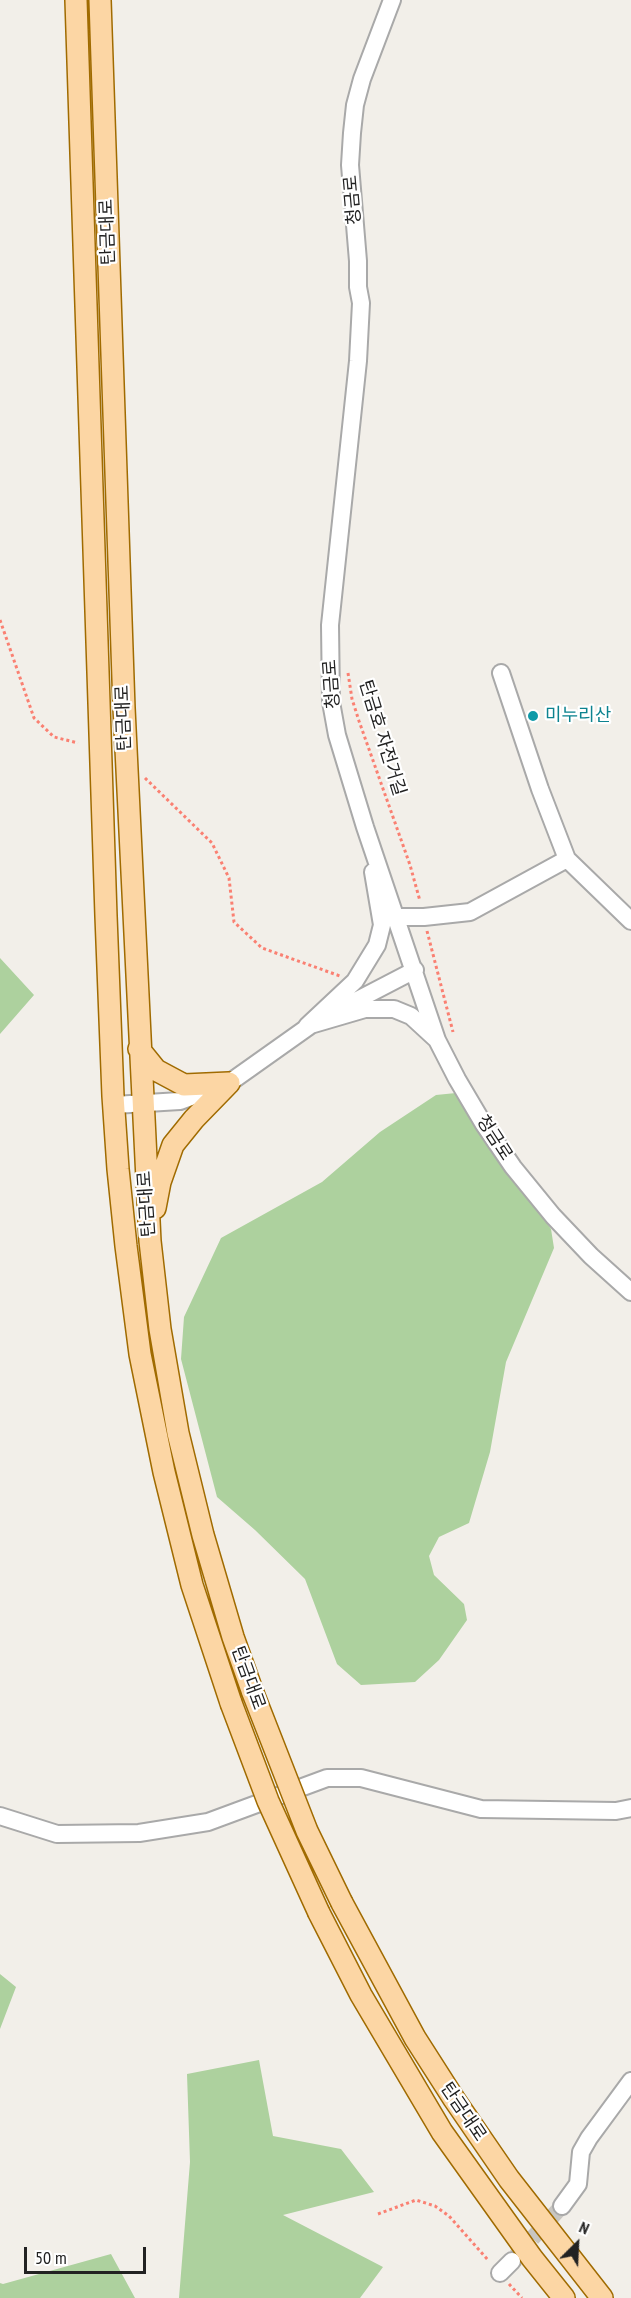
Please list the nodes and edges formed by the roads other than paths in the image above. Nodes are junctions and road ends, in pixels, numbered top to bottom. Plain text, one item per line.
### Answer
1 (76, 0) edge
2 (100, 0) edge
3 (392, 0) edge
4 (501, 674) dead end
5 (365, 826) junction
6 (567, 859) junction
7 (397, 917) junction
8 (631, 921) edge
9 (415, 970) junction
10 (307, 1026) junction
11 (437, 1040) junction
12 (139, 1049) junction
13 (229, 1083) junction
14 (142, 1104) junction
15 (114, 1105) junction
16 (150, 1241) junction
17 (631, 1292) edge
18 (631, 1808) edge
19 (0, 1816) edge
20 (631, 2081) edge
21 (562, 2206) tunnel mouth
22 (564, 2298) edge
23 (602, 2298) edge

1 - 15 main road, 탄금대로
2 - 12 main road, 탄금대로
3 - 5 street, 청금로
4 - 6 street
5 - 7 street, 청금로
5 - 10 street
6 - 7 street
6 - 8 street
7 - 9 street, 청금로
9 - 10 street
9 - 11 street, 청금로
10 - 11 street
10 - 13 street
11 - 17 street, 청금로
12 - 13 main road
12 - 14 main road, 탄금대로
13 - 14 street
13 - 16 main road
14 - 15 street
14 - 16 main road, 탄금대로
15 - 22 main road, 탄금대로, bridge
16 - 23 main road, 탄금대로, bridge
18 - 19 street
20 - 21 street

